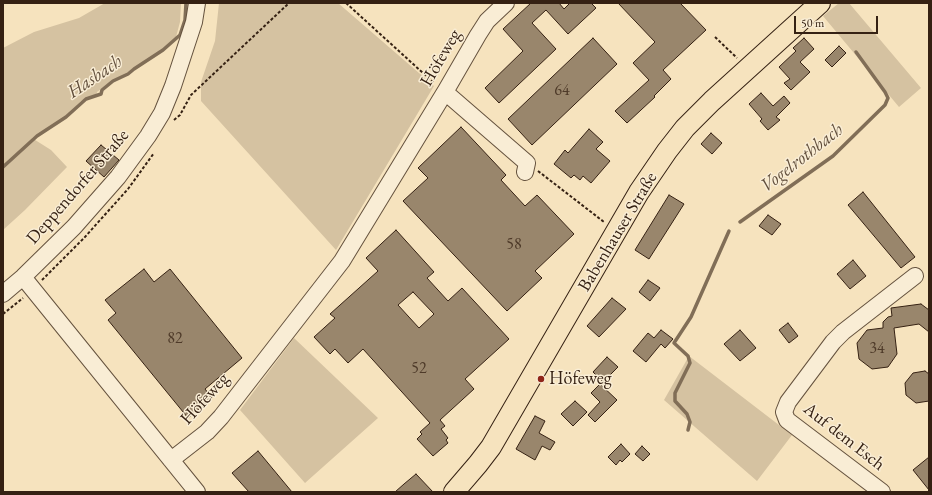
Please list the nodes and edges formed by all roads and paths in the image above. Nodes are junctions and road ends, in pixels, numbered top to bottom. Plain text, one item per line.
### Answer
1 (197, 3) edge
2 (289, 3) edge
3 (346, 3) edge
4 (506, 3) edge
5 (820, 3) edge
6 (715, 37) dead end
7 (738, 58) dead end
8 (445, 92) junction
9 (169, 125) dead end
10 (526, 168) joint
11 (605, 223) dead end
12 (915, 276) dead end
13 (23, 277) junction
14 (3, 294) edge
15 (25, 296) dead end
16 (3, 314) edge
17 (171, 460) junction
18 (197, 492) edge
19 (454, 492) edge
20 (882, 492) edge

1 - 13 street, Deppendorfer Straße
2 - 9 path
3 - 8 path
4 - 8 street, Höfeweg
5 - 19 main road, Babenhauser Straße
6 - 7 path
8 - 10 street
8 - 17 street, Höfeweg
10 - 11 path
12 - 20 street, Auf dem Esch
13 - 14 street, Deppendorfer Straße
13 - 17 street
15 - 16 path
17 - 18 street

